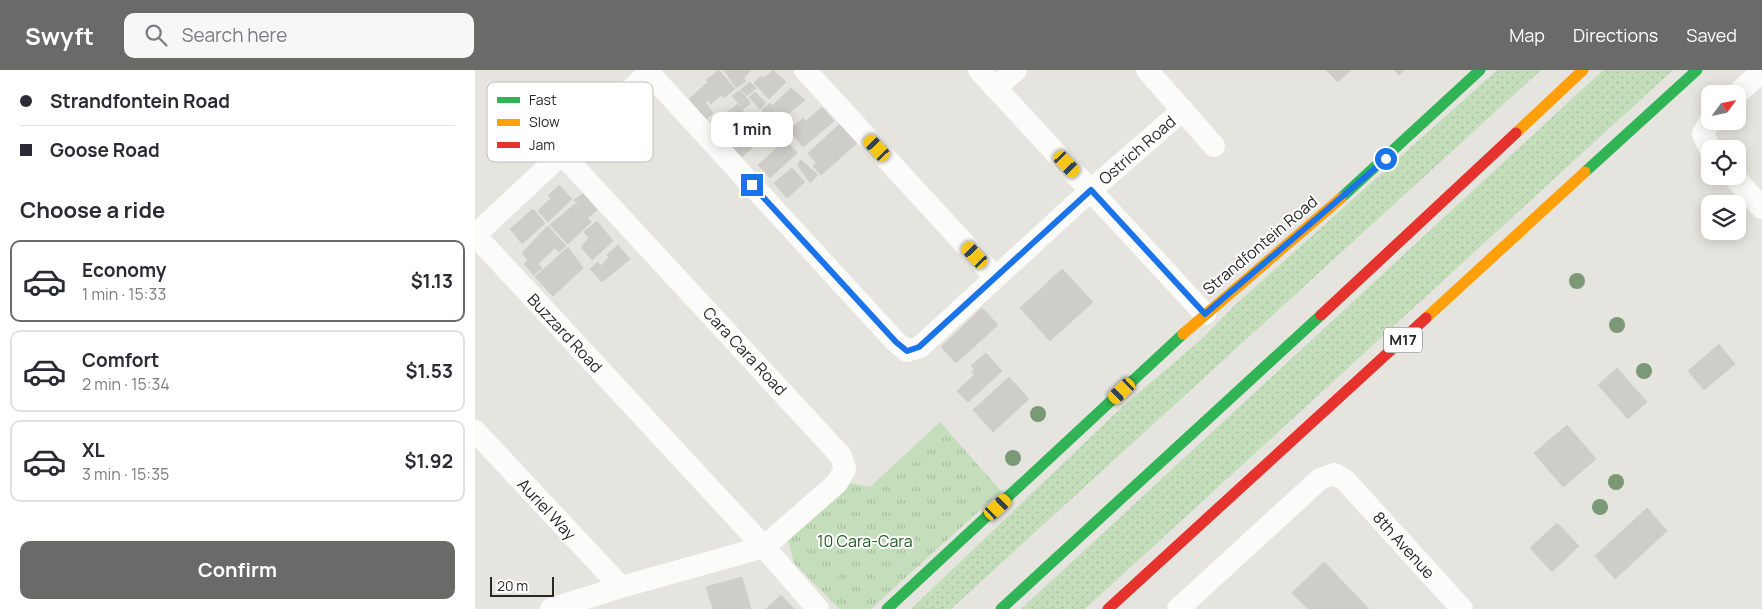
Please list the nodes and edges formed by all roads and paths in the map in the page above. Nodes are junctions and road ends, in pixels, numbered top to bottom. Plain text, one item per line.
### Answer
1 (805, 70) edge
2 (979, 70) edge
3 (1016, 70) edge
4 (1147, 70) edge
5 (1480, 70) edge
6 (1583, 70) edge
7 (1697, 70) edge
8 (650, 71) edge
9 (1762, 71) edge
10 (638, 82) edge
11 (1746, 86) edge
12 (995, 88) junction
13 (1183, 110) junction
14 (1214, 146) dead end
15 (553, 162) edge
16 (569, 162) edge
17 (1741, 185) edge
18 (1091, 190) junction
19 (1762, 208) edge
20 (475, 235) edge
21 (475, 235) edge
22 (995, 277) junction
23 (1205, 314) junction
24 (475, 431) edge
25 (764, 547) junction
26 (621, 587) junction
27 (551, 609) edge
28 (818, 609) edge
29 (887, 609) edge
30 (1001, 609) edge
31 (1108, 609) edge
32 (1178, 609) edge
33 (1462, 609) edge

1 - 22 street
2 - 12 street
3 - 12 street
4 - 13 street, Ostrich Road
5 - 23 main road, Strandfontein Road
6 - 30 main road
7 - 31 main road, M17
8 - 10 street, Buzzard Road
8 - 22 street, Ostrich Road
9 - 11 street
12 - 18 street
13 - 14 street, Ostrich Road
13 - 18 street, Ostrich Road
15 - 20 street, Buzzard Road
16 - 25 street, Cara Cara Road
17 - 19 street
18 - 22 street, Ostrich Road
18 - 23 street
21 - 25 street, Buzzard Road
23 - 29 main road, Strandfontein Road
24 - 26 street, Auriel Way
25 - 26 street
25 - 28 street, Buzzard Road
26 - 27 street
32 - 33 street, 8th Avenue

